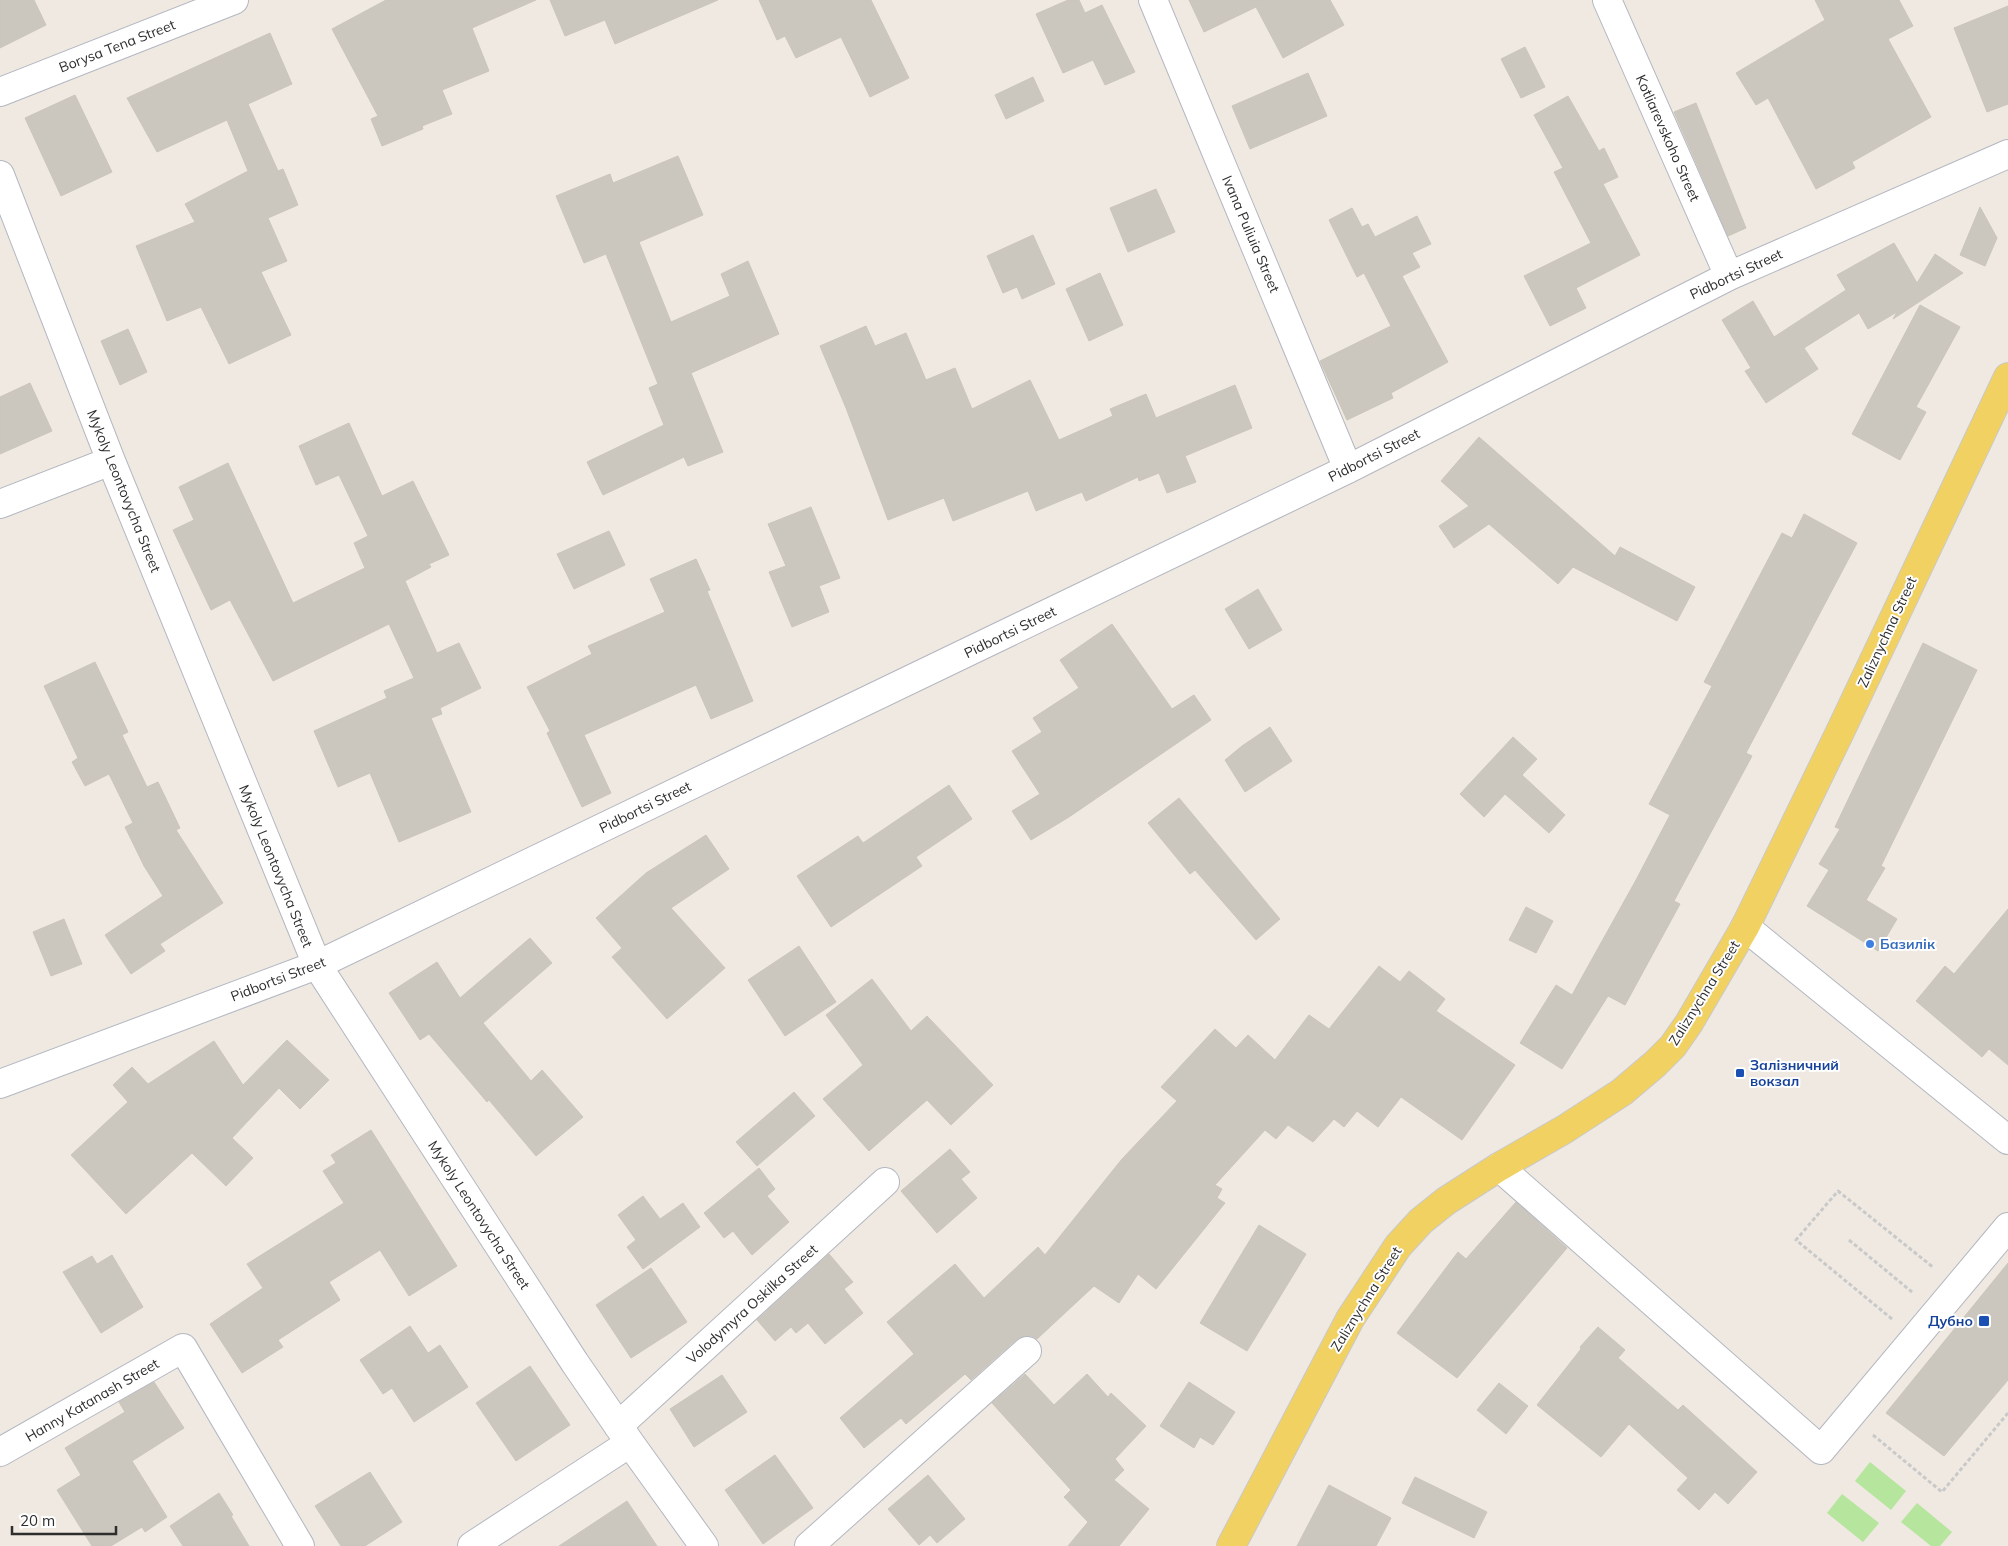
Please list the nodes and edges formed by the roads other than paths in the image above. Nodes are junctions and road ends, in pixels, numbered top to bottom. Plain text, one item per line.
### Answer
1 (234, 0) edge
2 (1153, 0) edge
3 (1607, 0) edge
4 (0, 92) edge
5 (2008, 154) edge
6 (0, 175) edge
7 (1729, 276) junction
8 (2008, 377) edge
9 (111, 461) junction
10 (1348, 469) junction
11 (0, 504) edge
12 (1745, 927) junction
13 (317, 965) junction
14 (0, 1084) edge
15 (2008, 1139) edge
16 (1498, 1167) junction
17 (885, 1182) dead end
18 (2008, 1227) edge
19 (1027, 1351) dead end
20 (624, 1435) junction
21 (0, 1452) edge
22 (300, 1546) edge
23 (472, 1546) edge
24 (704, 1546) edge
25 (809, 1546) edge
26 (1230, 1546) edge

1 - 4 street, Borysa Tena Street
2 - 10 street, Ivana Puliuia Street
3 - 7 street, Kotliarevskoho Street
5 - 7 street, Pidbortsi Street
6 - 9 street, Mykoly Leontovycha Street
7 - 10 street, Pidbortsi Street
8 - 12 main road, Zaliznychna Street
9 - 11 street
9 - 13 street, Mykoly Leontovycha Street
10 - 13 street, Pidbortsi Street
12 - 15 street
12 - 16 main road, Zaliznychna Street
13 - 14 street, Pidbortsi Street
13 - 20 street, Mykoly Leontovycha Street
16 - 18 street
16 - 26 main road, Zaliznychna Street
17 - 20 street, Volodymyra Oskilka Street
19 - 25 street
20 - 23 street, Volodymyra Oskilka Street
20 - 24 street, Mykoly Leontovycha Street
21 - 22 street, Hanny Katanash Street

